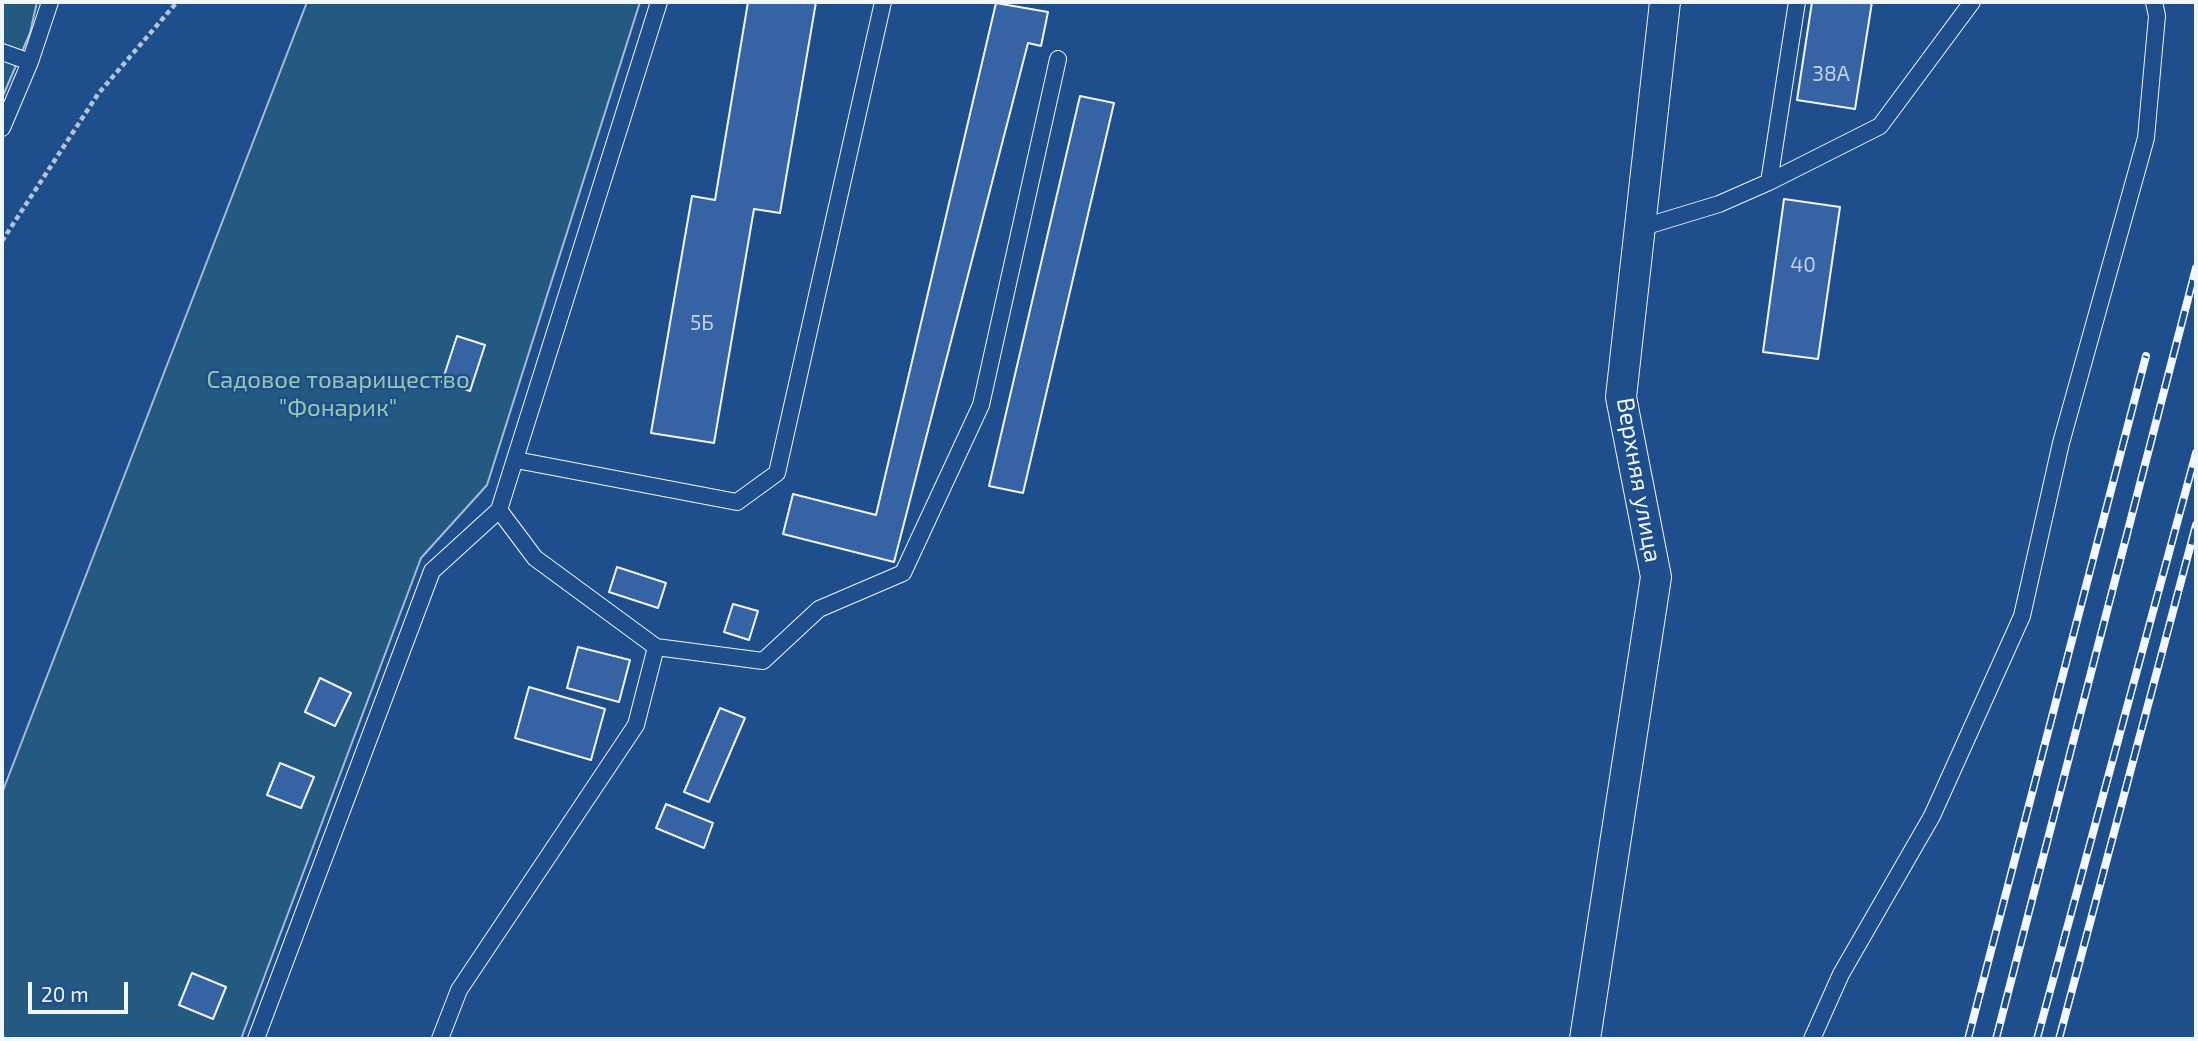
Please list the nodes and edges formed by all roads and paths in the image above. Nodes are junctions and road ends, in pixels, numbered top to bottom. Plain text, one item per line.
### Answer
1 (50, 2) edge
2 (177, 2) edge
3 (659, 2) edge
4 (883, 2) edge
5 (1665, 2) edge
6 (1797, 2) edge
7 (1972, 2) edge
8 (2154, 2) edge
9 (2, 52) edge
10 (1058, 59) dead end
11 (30, 62) junction
12 (2, 128) edge
13 (1769, 182) junction
14 (1640, 228) junction
15 (2, 241) edge
16 (516, 460) junction
17 (499, 510) junction
18 (656, 647) junction
19 (256, 1039) edge
20 (440, 1039) edge
21 (1585, 1039) edge
22 (1812, 1039) edge

1 - 11 lane
2 - 15 path
3 - 16 lane
4 - 16 lane
5 - 14 street, Верхняя улица
6 - 13 lane
7 - 13 lane
8 - 22 lane
9 - 11 lane
10 - 18 lane
11 - 12 lane
13 - 14 lane
14 - 21 street, Верхняя улица
16 - 17 lane
17 - 18 lane
17 - 19 lane
18 - 20 lane

